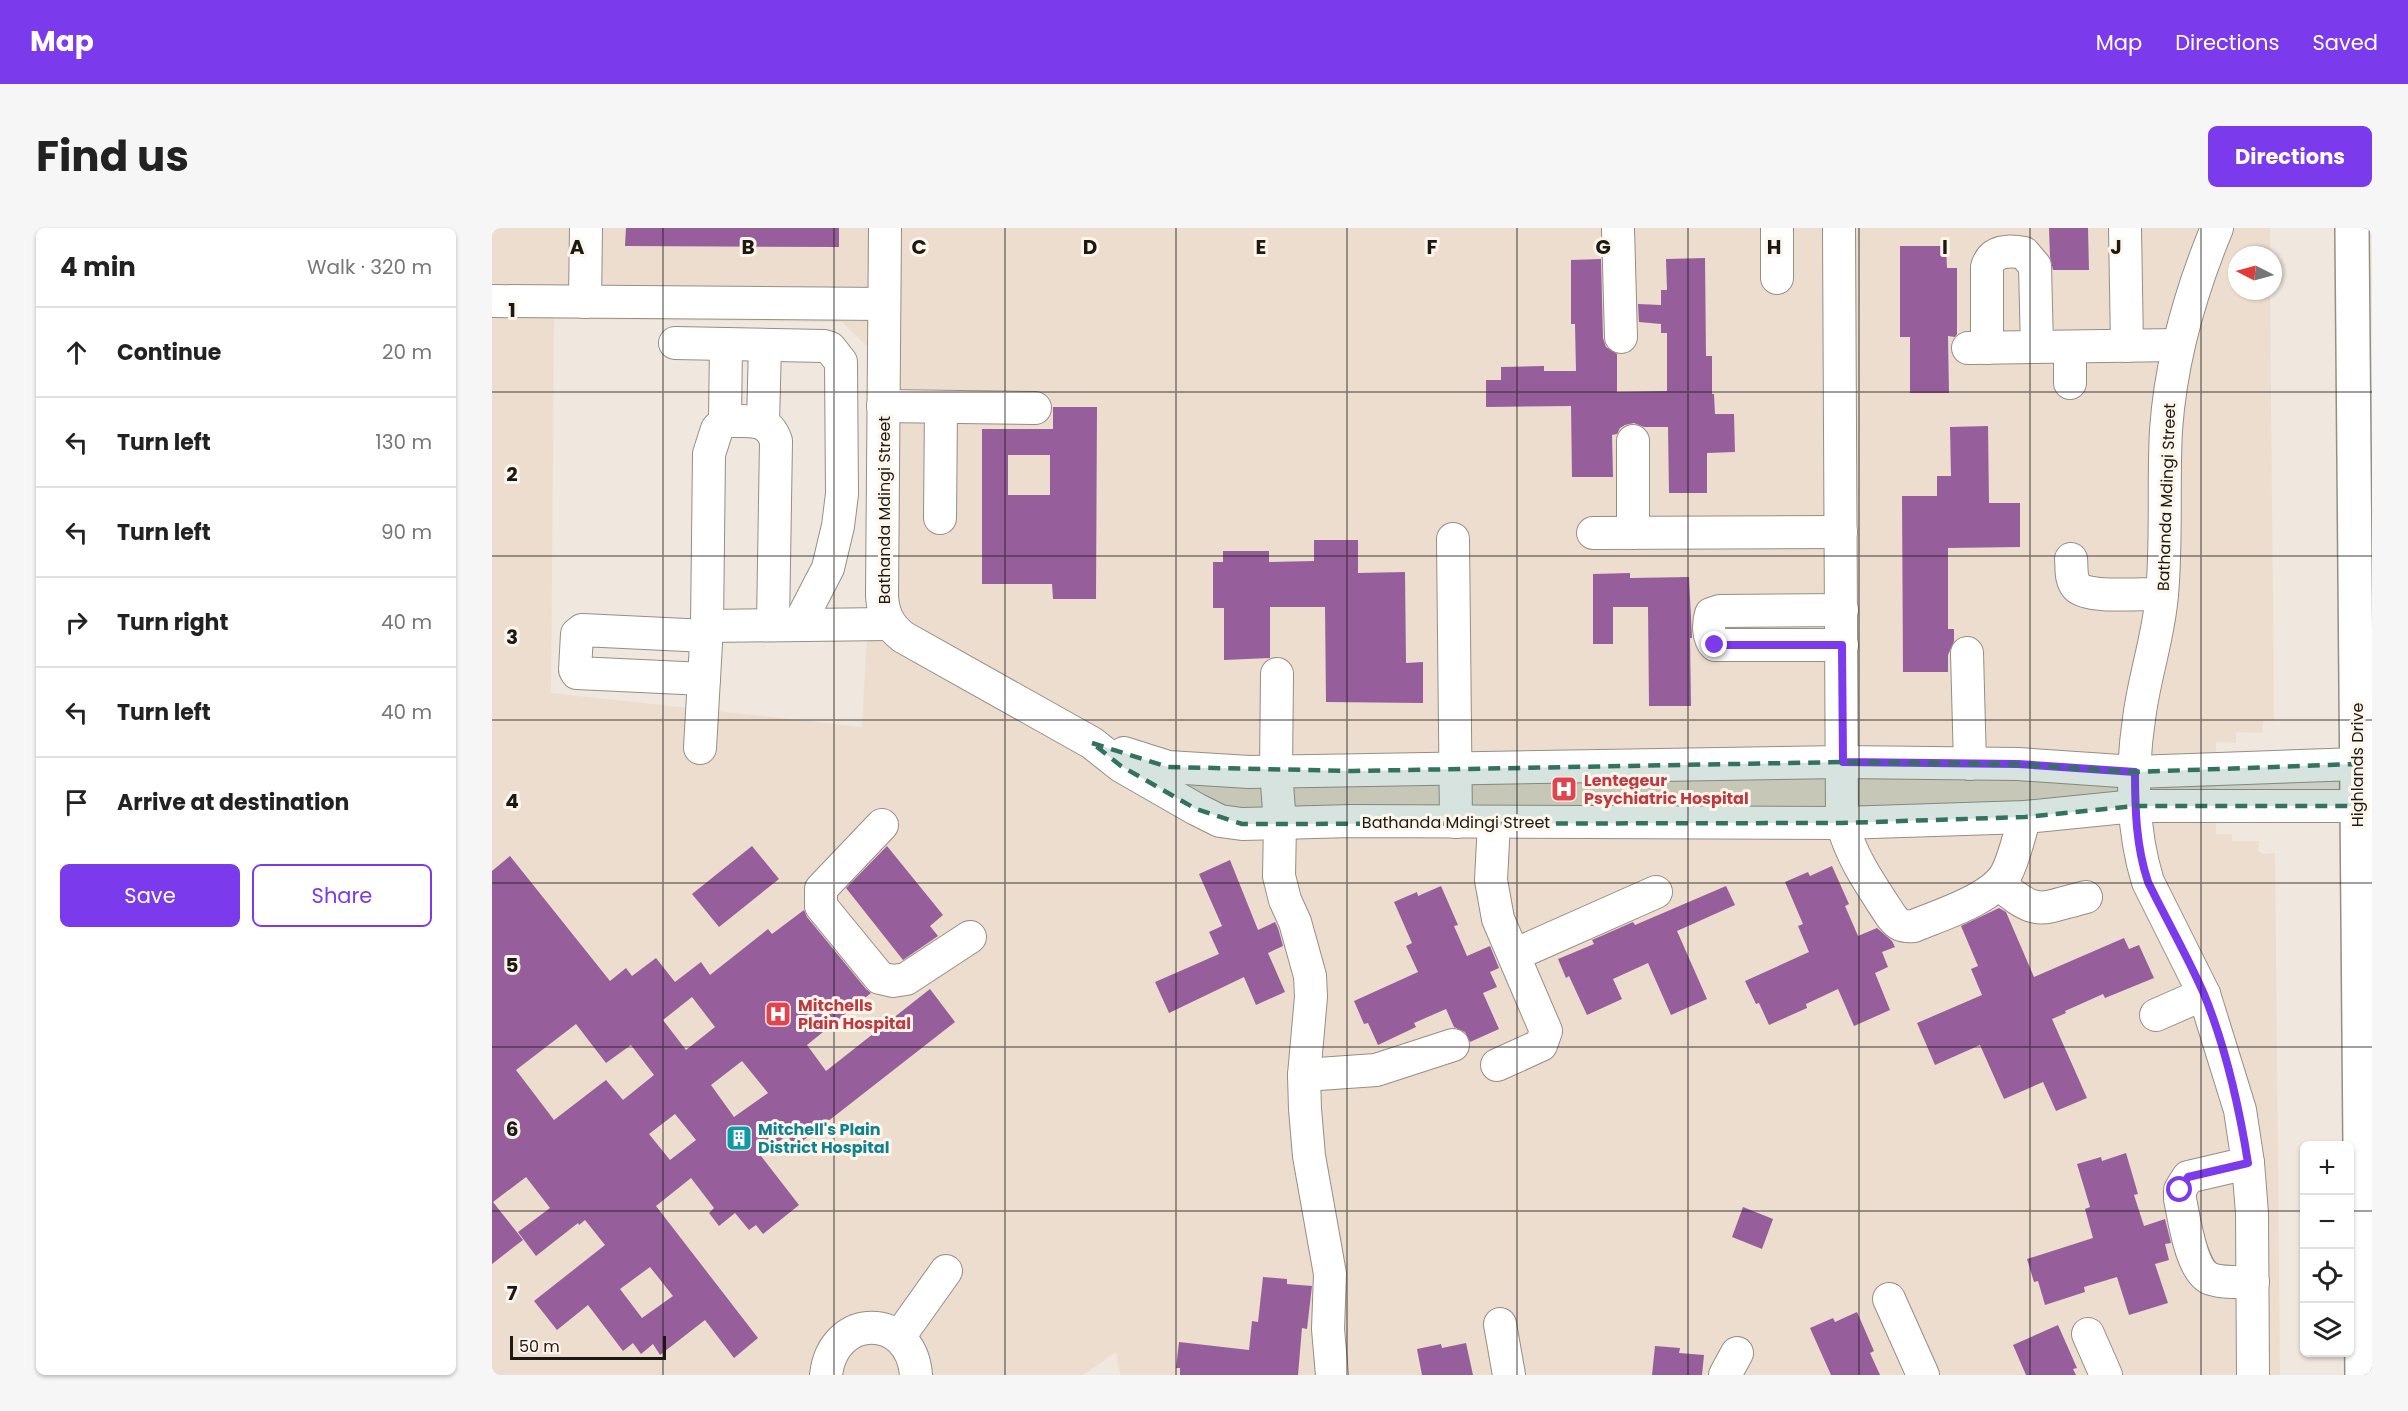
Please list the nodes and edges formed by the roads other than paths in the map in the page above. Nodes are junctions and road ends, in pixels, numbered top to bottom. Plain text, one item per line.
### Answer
1 (586, 228) edge
2 (885, 228) edge
3 (1618, 228) edge
4 (1778, 228) edge
5 (1839, 228) edge
6 (2125, 228) edge
7 (2217, 228) edge
8 (2352, 228) edge
9 (1777, 278) dead end
10 (492, 301) edge
11 (585, 302) junction
12 (884, 304) junction
13 (2363, 312) edge
14 (1622, 336) dead end
15 (675, 343) dead end
16 (726, 344) junction
17 (765, 345) junction
18 (2178, 345) junction
19 (2127, 346) junction
20 (2037, 347) junction
21 (2070, 347) junction
22 (2070, 383) dead end
23 (883, 406) junction
24 (940, 407) junction
25 (1035, 408) dead end
26 (725, 421) junction
27 (763, 423) junction
28 (1633, 441) dead end
29 (940, 518) dead end
30 (1841, 532) junction
31 (1593, 533) dead end
32 (1633, 533) junction
33 (1454, 539) dead end
34 (2071, 559) dead end
35 (2163, 594) junction
36 (1842, 610) junction
37 (786, 624) junction
38 (889, 624) junction
39 (707, 631) junction
40 (1842, 645) junction
41 (1967, 653) dead end
42 (1277, 674) dead end
43 (704, 679) junction
44 (1092, 743) junction
45 (700, 748) dead end
46 (1843, 762) junction
47 (1970, 764) junction
48 (2356, 764) junction
49 (1455, 769) junction
50 (1276, 771) junction
51 (2135, 772) junction
52 (2135, 806) junction
53 (2357, 807) junction
54 (2025, 817) junction
55 (1456, 822) junction
56 (1280, 823) junction
57 (1494, 823) junction
58 (1842, 823) junction
59 (882, 825) dead end
60 (1999, 884) junction
61 (1656, 892) dead end
62 (2086, 897) dead end
63 (970, 937) dead end
64 (1514, 955) junction
65 (2204, 994) junction
66 (2156, 1015) dead end
67 (1453, 1046) dead end
68 (1497, 1065) dead end
69 (1304, 1075) junction
70 (2248, 1163) junction
71 (946, 1271) dead end
72 (2253, 1282) junction
73 (1888, 1299) dead end
74 (1500, 1324) dead end
75 (2088, 1334) dead end
76 (899, 1337) junction
77 (826, 1375) edge
78 (916, 1375) edge
79 (1332, 1375) edge
80 (1509, 1375) edge
81 (1923, 1375) edge
82 (2106, 1375) edge
83 (2253, 1375) edge
84 (2362, 1375) edge

1 - 11 street
2 - 12 street, Bathanda Mdingi Street
3 - 14 street
4 - 9 street
5 - 30 street
6 - 19 street
7 - 18 street, Bathanda Mdingi Street
8 - 13 main road, Highlands Drive
10 - 11 street
11 - 12 street
12 - 23 street, Bathanda Mdingi Street
13 - 48 main road, Highlands Drive
15 - 16 street
16 - 17 street
16 - 26 street
17 - 27 street
17 - 37 street
18 - 19 street
18 - 35 street, Bathanda Mdingi Street
19 - 21 street
20 - 20 street
20 - 21 street
21 - 22 street
23 - 24 street
23 - 38 street, Bathanda Mdingi Street
24 - 25 street
24 - 29 street
26 - 27 street
26 - 39 street
27 - 37 street
28 - 32 street
30 - 32 street
30 - 36 street
31 - 32 street
33 - 49 street
34 - 35 street
35 - 51 street, Bathanda Mdingi Street
36 - 40 street
36 - 40 street
37 - 38 street
37 - 39 street
38 - 44 street, Bathanda Mdingi Street
39 - 43 street
39 - 43 street
40 - 46 street
41 - 47 street
42 - 50 street
43 - 45 street
44 - 50 street, Bathanda Mdingi Street
44 - 56 street, Bathanda Mdingi Street
46 - 47 street, Bathanda Mdingi Street
46 - 49 street, Bathanda Mdingi Street
46 - 58 street
47 - 51 street, Bathanda Mdingi Street
48 - 51 street, Bathanda Mdingi Street
48 - 53 main road, Highlands Drive
49 - 50 street, Bathanda Mdingi Street
49 - 55 street
50 - 56 street
51 - 52 street, Bathanda Mdingi Street
52 - 53 street, Bathanda Mdingi Street
52 - 54 street, Bathanda Mdingi Street
52 - 65 street, Bathanda Mdingi Street
53 - 84 main road, Highlands Drive
54 - 58 street, Bathanda Mdingi Street
54 - 60 street
55 - 56 street, Bathanda Mdingi Street
55 - 57 street, Bathanda Mdingi Street
56 - 69 street
57 - 58 street, Bathanda Mdingi Street
57 - 64 street
58 - 60 street
59 - 63 street
60 - 62 street
61 - 64 street
64 - 68 street
65 - 66 street
65 - 70 street, Bathanda Mdingi Street
67 - 69 street
69 - 79 street
70 - 72 street, Bathanda Mdingi Street
70 - 72 street
71 - 76 street
72 - 83 street, Bathanda Mdingi Street
73 - 81 street
74 - 80 street
75 - 82 street
76 - 77 street
76 - 78 street

